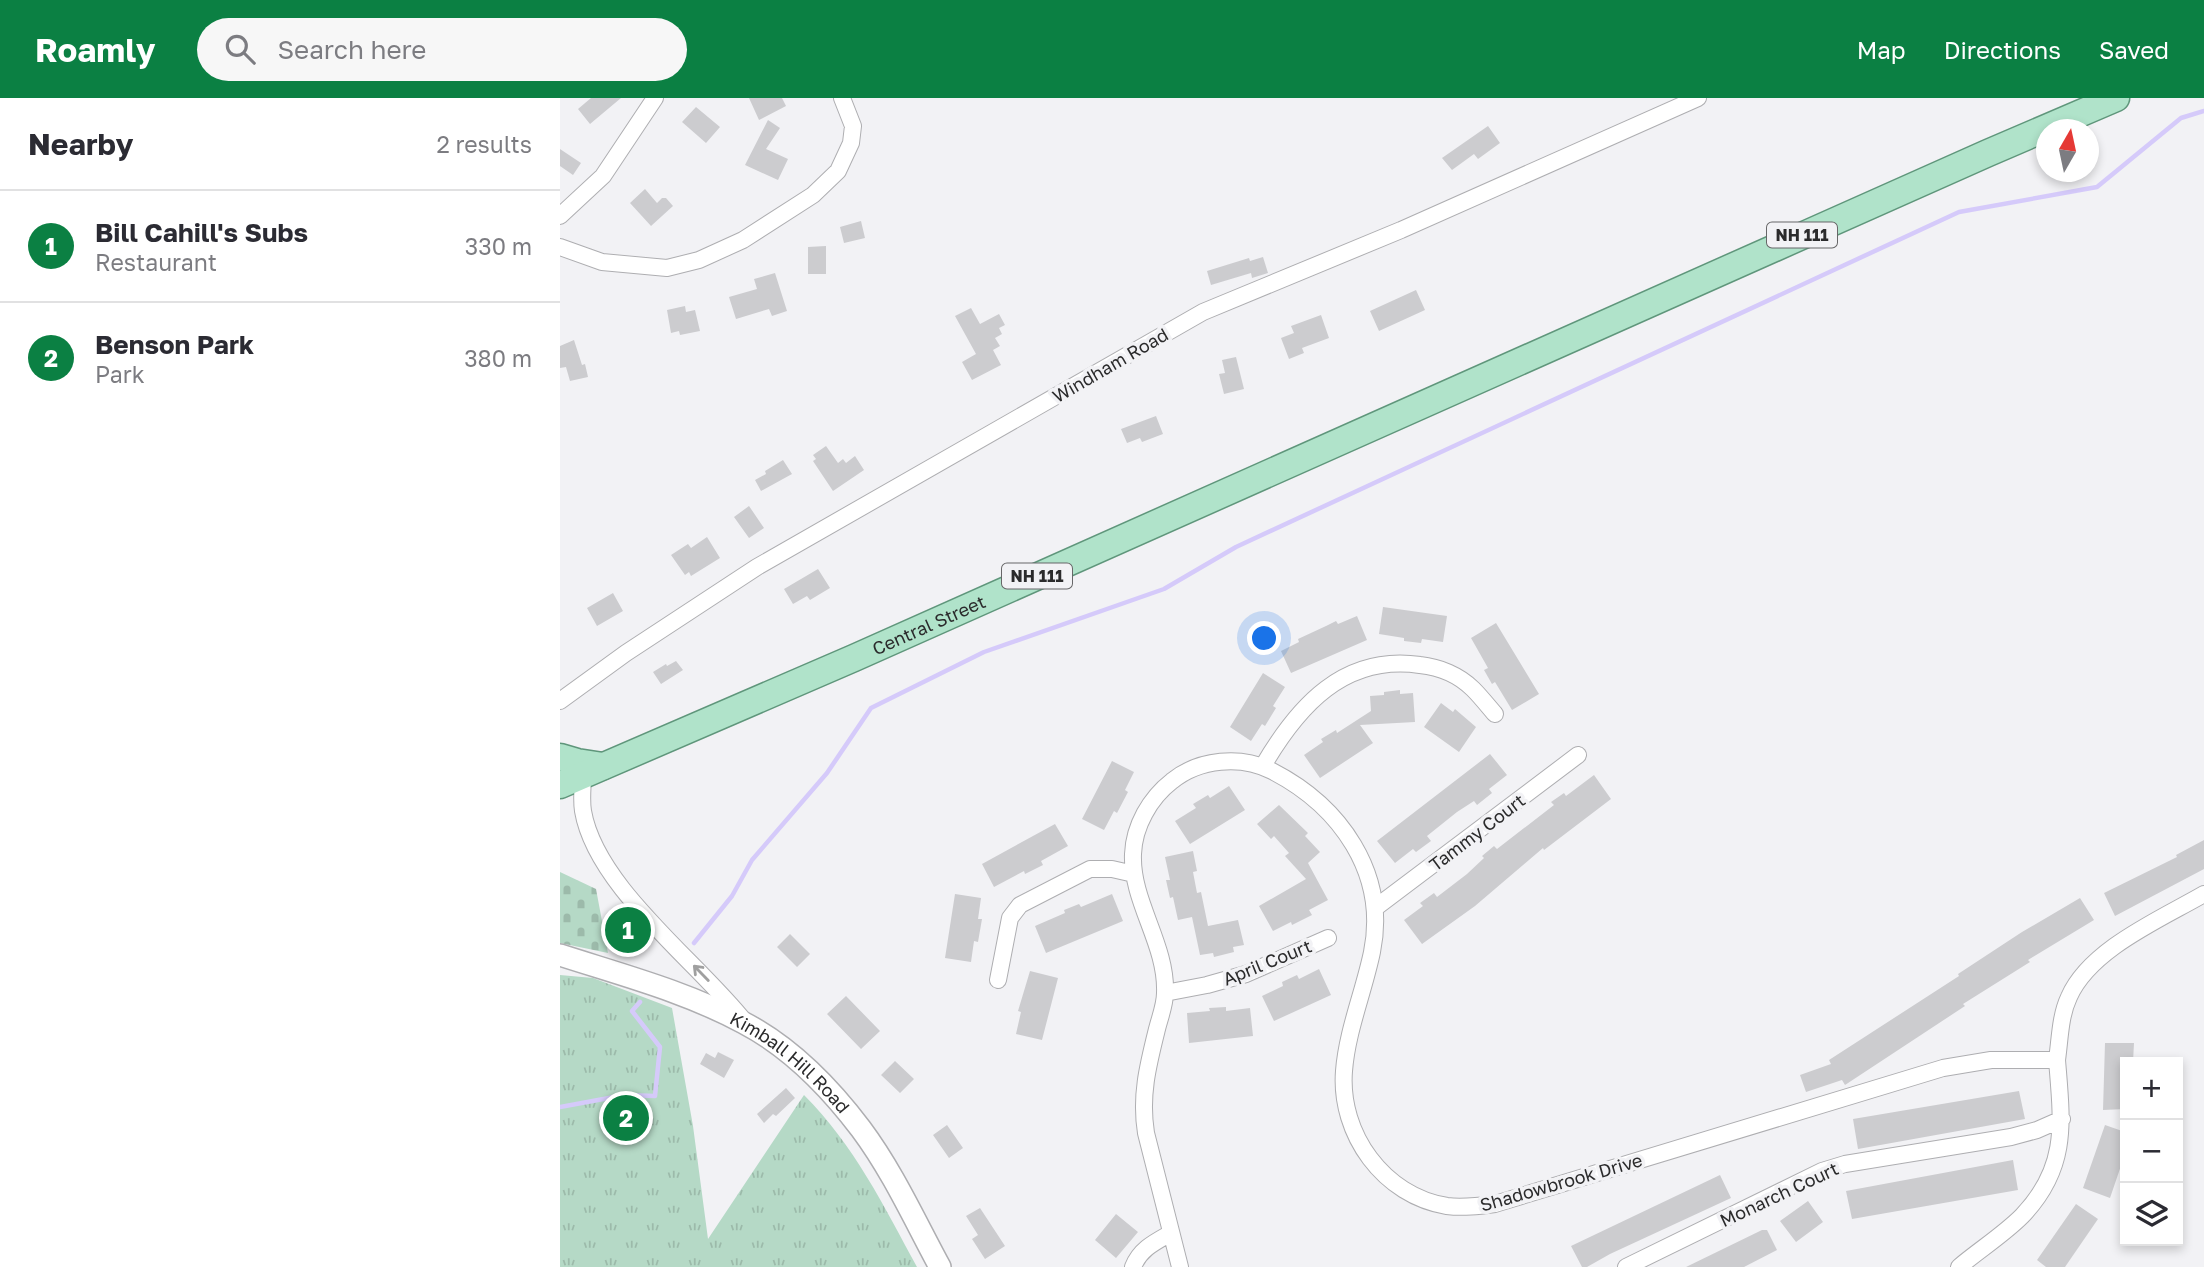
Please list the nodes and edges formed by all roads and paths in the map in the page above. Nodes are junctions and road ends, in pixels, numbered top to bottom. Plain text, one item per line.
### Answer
1 (655, 98) edge
2 (842, 98) edge
3 (1698, 98) edge
4 (2116, 98) edge
5 (560, 216) edge
6 (560, 247) edge
7 (560, 701) edge
8 (1495, 714) dead end
9 (1578, 755) dead end
10 (560, 757) edge
11 (1263, 766) junction
12 (582, 775) edge
13 (1134, 874) junction
14 (2204, 894) edge
15 (1375, 908) junction
16 (1328, 937) dead end
17 (560, 955) edge
18 (998, 980) dead end
19 (1165, 993) junction
20 (746, 1024) junction
21 (2057, 1060) junction
22 (2062, 1119) junction
23 (1171, 1233) junction
24 (940, 1267) edge
25 (1133, 1267) edge
26 (1180, 1267) edge
27 (1626, 1267) edge
28 (1959, 1267) edge

1 - 5 street
2 - 6 street
3 - 7 street, Windham Road
4 - 12 main road, Central Street / NH 111
8 - 11 street
9 - 15 street, Tammy Court
10 - 12 main road
11 - 13 street, Shadowbrook Drive
11 - 15 street, Shadowbrook Drive
20 -> 12 street
13 - 18 street
13 - 19 street, Shadowbrook Drive
14 - 21 street
15 - 21 street, Shadowbrook Drive
16 - 19 street, April Court
17 - 20 street, Kimball Hill Road
19 - 23 street, Shadowbrook Drive
20 - 24 street, Kimball Hill Road
21 - 22 street
22 - 27 street, Monarch Court
22 - 28 street
23 - 25 street
23 - 26 street, Shadowbrook Drive

